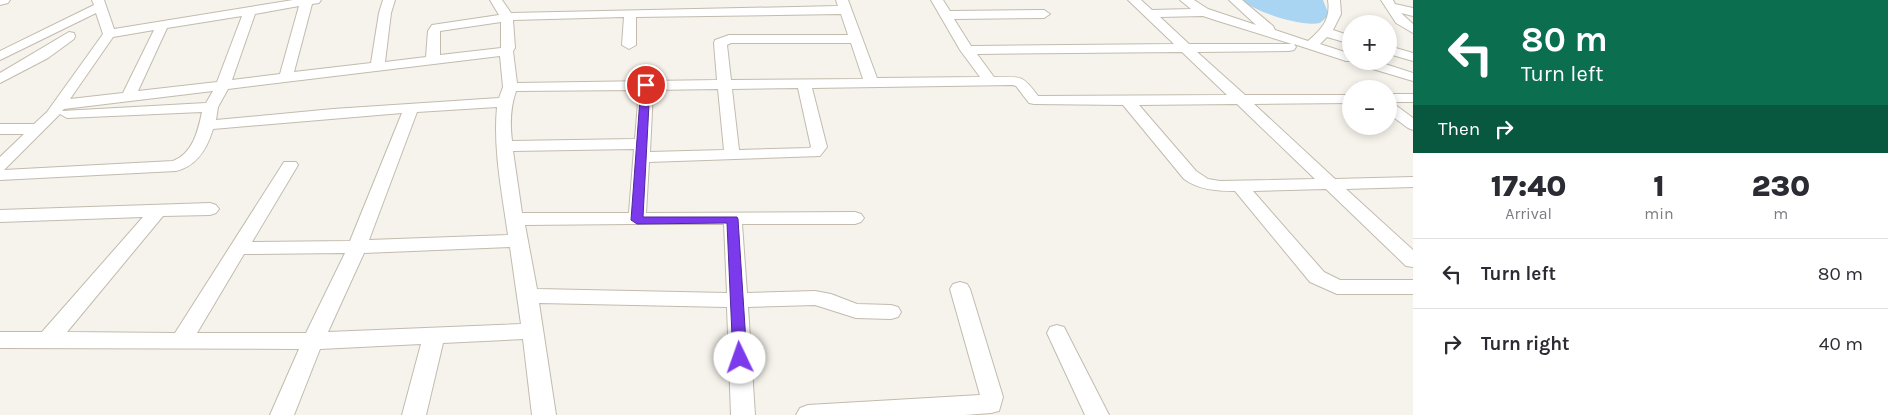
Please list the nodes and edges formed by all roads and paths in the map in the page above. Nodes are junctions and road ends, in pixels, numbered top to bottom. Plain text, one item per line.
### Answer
1 (4, 0) edge
2 (310, 0) edge
3 (389, 0) edge
4 (496, 0) edge
5 (590, 0) edge
6 (938, 0) edge
7 (1134, 0) edge
8 (1186, 0) edge
9 (1235, 0) edge
10 (1334, 0) edge
11 (0, 1) edge
12 (1389, 3) edge
13 (99, 4) edge
14 (844, 5) edge
15 (250, 10) junction
16 (630, 12) junction
17 (1204, 12) junction
18 (1413, 12) edge
19 (587, 14) junction
20 (1044, 14) dead end
21 (1149, 14) junction
22 (946, 15) junction
23 (507, 17) junction
24 (163, 24) junction
25 (1413, 29) edge
26 (1325, 32) junction
27 (109, 34) junction
28 (1275, 34) junction
29 (70, 36) dead end
30 (1342, 37) edge
31 (856, 39) junction
32 (629, 45) dead end
33 (1310, 46) junction
34 (1289, 47) dead end
35 (1184, 48) junction
36 (968, 50) junction
37 (506, 51) junction
38 (1397, 52) edge
39 (1342, 55) edge
40 (0, 56) edge
41 (1413, 57) edge
42 (433, 59) junction
43 (377, 67) junction
44 (1390, 70) edge
45 (1413, 77) edge
46 (286, 78) junction
47 (0, 79) edge
48 (990, 81) junction
49 (870, 82) junction
50 (804, 83) junction
51 (725, 84) junction
52 (223, 85) junction
53 (646, 85) junction
54 (508, 95) junction
55 (129, 96) junction
56 (1397, 98) edge
57 (1413, 98) edge
58 (1342, 99) edge
59 (1240, 100) junction
60 (1128, 101) junction
61 (211, 107) junction
62 (411, 109) junction
63 (56, 110) junction
64 (1397, 113) edge
65 (207, 125) junction
66 (1413, 125) edge
67 (0, 129) edge
68 (37, 129) junction
69 (505, 146) junction
70 (642, 150) junction
71 (732, 155) junction
72 (290, 165) dead end
73 (0, 166) edge
74 (0, 175) edge
75 (1413, 182) edge
76 (1329, 183) junction
77 (1240, 186) junction
78 (210, 209) dead end
79 (158, 211) junction
80 (0, 216) edge
81 (855, 218) dead end
82 (733, 219) junction
83 (515, 220) junction
84 (637, 220) junction
85 (519, 240) junction
86 (358, 247) junction
87 (240, 248) junction
88 (1413, 262) edge
89 (1413, 287) edge
90 (960, 289) dead end
91 (528, 296) junction
92 (737, 300) junction
93 (891, 312) dead end
94 (532, 331) junction
95 (1057, 333) dead end
96 (434, 335) junction
97 (0, 340) edge
98 (48, 340) junction
99 (313, 340) junction
100 (181, 342) junction
101 (913, 412) edge
102 (282, 415) edge
103 (414, 415) edge
104 (544, 415) edge
105 (743, 415) edge
106 (808, 415) edge
107 (1097, 415) edge

1 - 11 street
2 - 15 street
2 - 46 street
3 - 43 street
4 - 23 street
5 - 19 street
6 - 22 street
7 - 21 street
8 - 17 street
9 - 28 street
10 - 26 street
12 - 18 street
12 - 25 street
13 - 27 street
13 - 40 street
14 - 16 street
14 - 31 street
15 - 24 street
15 - 52 street
16 - 19 street
16 - 32 street
17 - 21 street
17 - 28 street
19 - 23 street
20 - 22 street
21 - 35 street
22 - 36 street
23 - 37 street
23 - 42 street
24 - 27 street
24 - 55 street
26 - 30 street
26 - 33 street
27 - 63 street
28 - 33 street
29 - 47 street
31 - 49 street
31 - 51 street
33 - 39 street
34 - 35 street
35 - 36 street
35 - 59 street
36 - 48 street
37 - 42 street
37 - 54 street
38 - 41 street
42 - 43 street
43 - 46 street
44 - 45 street
46 - 52 street
48 - 49 street
48 - 60 street
49 - 50 street
50 - 51 street
50 - 71 street
51 - 53 street
51 - 71 street
52 - 55 street
52 - 61 street
53 - 54 street
53 - 70 street
54 - 62 street
54 - 69 street
55 - 63 street
56 - 57 street
58 - 59 street
59 - 60 street
59 - 76 street
60 - 77 street
61 - 63 street
61 - 65 street
62 - 65 street
62 - 86 street
63 - 68 street
64 - 66 street
65 - 74 street
67 - 68 street
68 - 73 street
69 - 70 street
69 - 83 street
70 - 71 street
70 - 84 street
72 - 87 street
75 - 76 street
76 - 77 street
76 - 88 street
77 - 89 street
78 - 79 street
79 - 80 street
79 - 98 street
81 - 82 street
82 - 84 street
82 - 92 street
83 - 84 street
83 - 85 street
85 - 86 street
85 - 91 street
86 - 87 street
86 - 99 street
87 - 100 street
90 - 101 street
91 - 92 street
91 - 94 street
92 - 93 street
92 - 105 street
94 - 96 street
94 - 104 street
95 - 107 street
96 - 99 street
96 - 103 street
97 - 98 street
98 - 100 street
99 - 100 street
99 - 102 street
101 - 106 street

